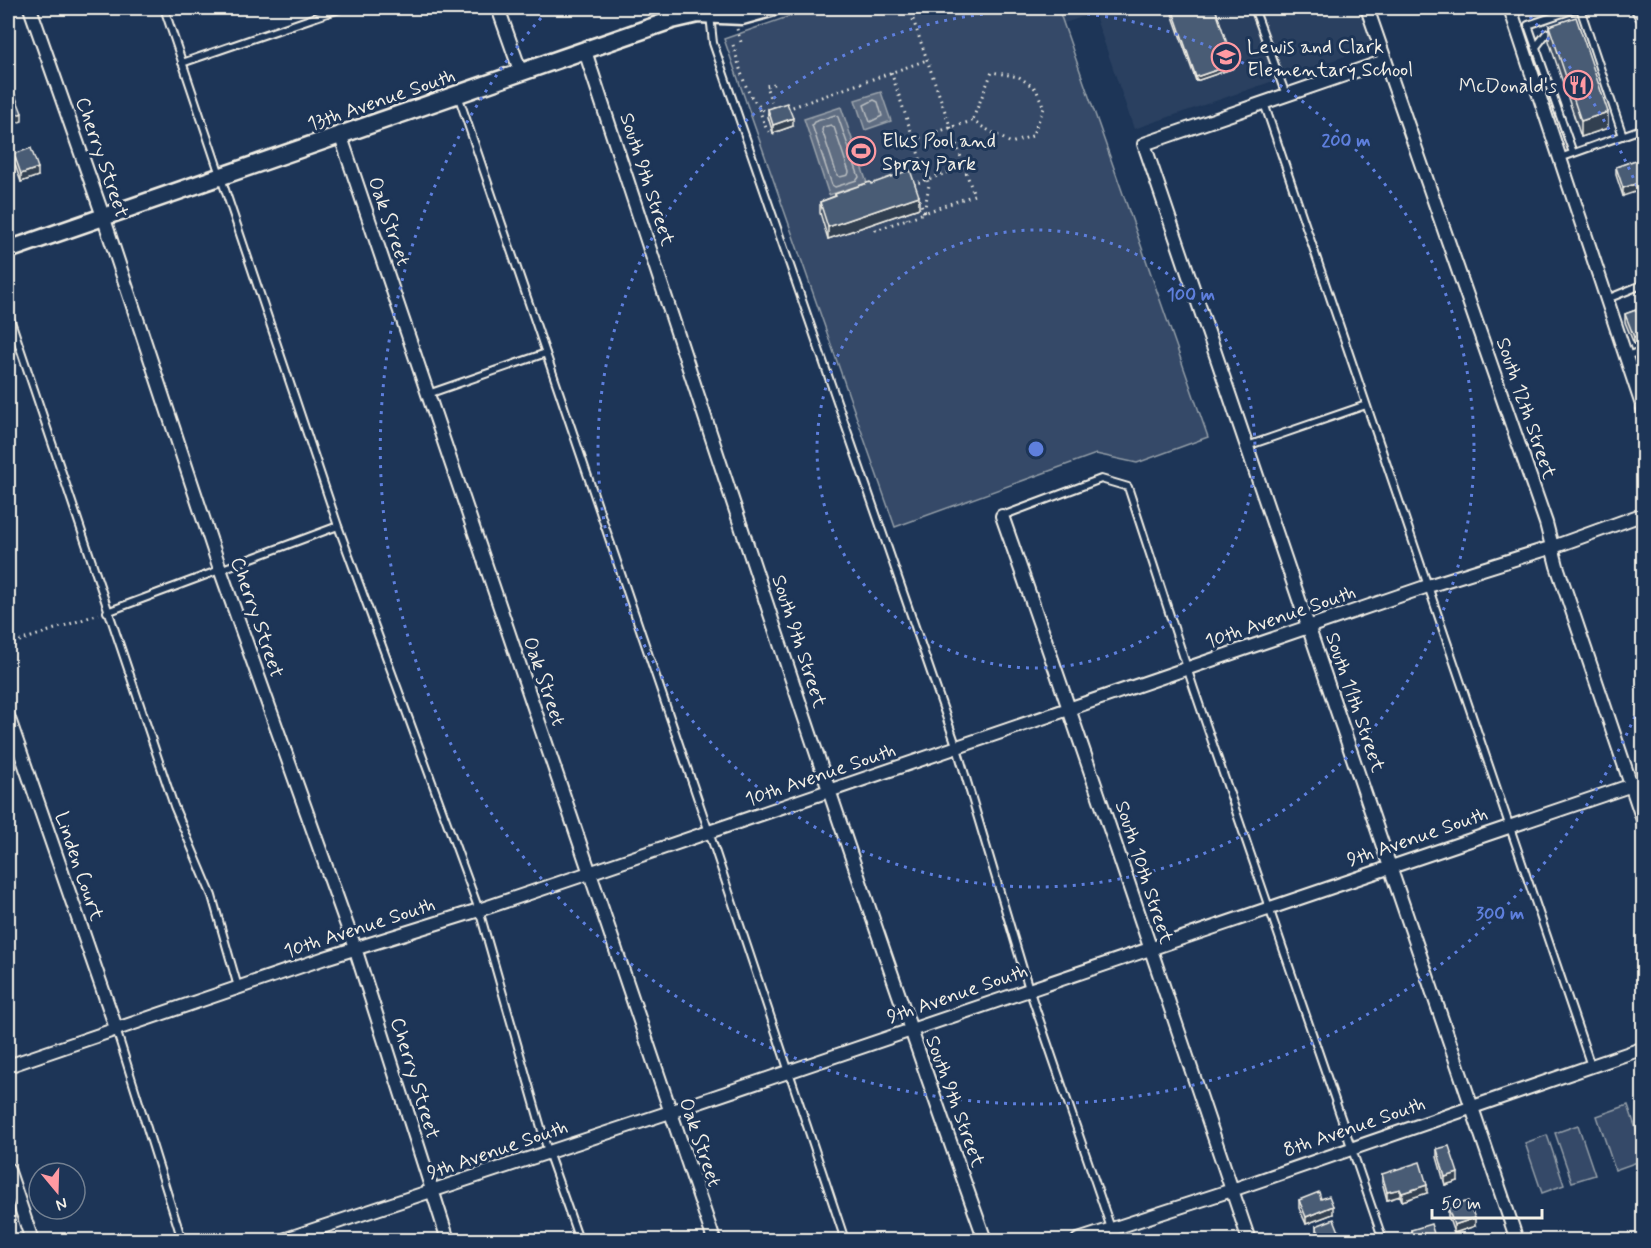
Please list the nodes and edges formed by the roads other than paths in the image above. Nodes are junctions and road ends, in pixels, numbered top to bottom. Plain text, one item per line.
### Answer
1 (30, 8) edge
2 (164, 8) edge
3 (342, 8) edge
4 (498, 8) edge
5 (771, 8) edge
6 (1254, 8) edge
7 (1367, 8) edge
8 (1510, 8) edge
9 (1579, 8) edge
10 (1641, 8) edge
11 (712, 12) edge
12 (1644, 14) edge
13 (1576, 15) edge
14 (1564, 27) edge
15 (1536, 47) junction
16 (585, 51) junction
17 (1385, 61) junction
18 (182, 63) junction
19 (521, 73) junction
20 (458, 95) junction
21 (1286, 95) junction
22 (1264, 102) junction
23 (1644, 128) edge
24 (340, 134) junction
25 (1623, 136) junction
26 (1573, 153) junction
27 (1560, 158) junction
28 (221, 175) junction
29 (103, 216) junction
30 (8, 250) edge
31 (1644, 284) edge
32 (1607, 299) junction
33 (8, 312) edge
34 (1644, 350) edge
35 (546, 353) junction
36 (1626, 356) junction
37 (428, 394) junction
38 (1366, 405) junction
39 (1644, 411) edge
40 (1247, 446) junction
41 (1644, 514) edge
42 (1002, 516) joint
43 (338, 526) junction
44 (1553, 547) junction
45 (220, 569) junction
46 (1428, 586) junction
47 (107, 612) junction
48 (1310, 627) junction
49 (1187, 669) junction
50 (1071, 710) junction
51 (8, 716) edge
52 (957, 748) junction
53 (1644, 781) edge
54 (1631, 785) junction
55 (829, 791) junction
56 (1644, 822) edge
57 (1509, 826) junction
58 (709, 832) junction
59 (1390, 866) junction
60 (589, 873) junction
61 (1269, 908) junction
62 (479, 910) junction
63 (355, 948) junction
64 (1149, 948) junction
65 (238, 987) junction
66 (1029, 989) junction
67 (116, 1028) junction
68 (909, 1029) junction
69 (1644, 1048) edge
70 (8, 1066) edge
71 (1591, 1066) junction
72 (789, 1071) junction
73 (1471, 1106) junction
74 (670, 1112) junction
75 (1352, 1148) junction
76 (549, 1152) junction
77 (8, 1169) edge
78 (1232, 1190) junction
79 (431, 1192) junction
80 (1113, 1235) edge
81 (32, 1240) edge
82 (182, 1240) edge
83 (283, 1240) edge
84 (448, 1240) edge
85 (579, 1240) edge
86 (714, 1240) edge
87 (845, 1240) edge
88 (985, 1240) edge
89 (1078, 1240) edge
90 (1249, 1240) edge
91 (1383, 1240) edge
92 (1517, 1240) edge

1 - 29 street, Cherry Street
2 - 18 lane
3 - 18 lane
4 - 19 street
5 - 11 street, 13th Avenue South
6 - 21 lane
7 - 17 street, South 12th Street
8 - 27 street
9 - 13 lane
9 - 15 lane
9 - 25 lane
10 - 12 main road
11 - 16 street, 13th Avenue South
11 - 52 lane
14 - 15 lane
15 - 26 lane
16 - 19 street, 13th Avenue South
16 - 55 street, South 9th Street
17 - 21 street
17 - 44 street, South 12th Street
18 - 28 lane
19 - 20 street, 13th Avenue South
20 - 24 street, 13th Avenue South
20 - 35 lane
21 - 22 street
22 - 38 lane
22 - 40 street, South 11th Street
23 - 25 lane
24 - 28 street, 13th Avenue South
24 - 37 street, Oak Street
25 - 26 lane
26 - 27 lane
27 - 32 street
28 - 29 street, 13th Avenue South
28 - 43 lane
29 - 30 street, 13th Avenue South
29 - 45 street, Cherry Street
31 - 32 lane
32 - 36 street
33 - 47 lane
34 - 36 lane
35 - 37 lane
35 - 58 lane
36 - 39 street
37 - 60 street, Oak Street
38 - 40 lane
38 - 46 lane
40 - 48 street, South 11th Street
41 - 44 street, 10th Avenue South
42 - 49 lane
42 - 50 street, South 10th Street
43 - 45 lane
43 - 62 lane
44 - 46 street, 10th Avenue South
44 - 54 street, South 12th Street
45 - 47 lane
45 - 63 street, Cherry Street
46 - 48 street, 10th Avenue South
46 - 57 lane
47 - 65 lane
48 - 49 street, 10th Avenue South
48 - 59 street, South 11th Street
49 - 50 street, 10th Avenue South
49 - 61 lane
50 - 52 street, 10th Avenue South
50 - 64 street, South 10th Street
51 - 67 street, Linden Court
52 - 55 street, 10th Avenue South
52 - 66 lane
53 - 54 street, 9th Avenue South
54 - 56 street, South 12th Street
54 - 57 street, 9th Avenue South
55 - 58 street, 10th Avenue South
55 - 68 street, South 9th Street
57 - 59 street, 9th Avenue South
57 - 71 lane
58 - 60 street, 10th Avenue South
58 - 72 lane
59 - 61 street, 9th Avenue South
59 - 73 street, South 11th Street
60 - 62 street, 10th Avenue South
60 - 74 street, Oak Street
61 - 64 street, 9th Avenue South
61 - 75 lane
62 - 63 street, 10th Avenue South
62 - 76 lane
63 - 65 street, 10th Avenue South
63 - 79 street, Cherry Street
64 - 66 street, 9th Avenue South
64 - 78 street, South 10th Street
65 - 67 street, 10th Avenue South
66 - 68 street, 9th Avenue South
66 - 80 lane
67 - 70 street, 10th Avenue South
67 - 82 lane
68 - 72 street, 9th Avenue South
68 - 88 street, South 9th Street
69 - 71 street, 8th Avenue South
71 - 73 street, 8th Avenue South
72 - 74 street, 9th Avenue South
72 - 87 lane
73 - 75 street, 8th Avenue South
73 - 92 street, South 11th Street
74 - 76 street, 9th Avenue South
74 - 86 street, Oak Street
75 - 78 street, 8th Avenue South
75 - 91 lane
76 - 79 street, 9th Avenue South
76 - 85 lane
77 - 81 street
78 - 80 street, 8th Avenue South
78 - 90 street, South 10th Street
79 - 83 street, 9th Avenue South
79 - 84 street, Cherry Street
80 - 89 street, 8th Avenue South

